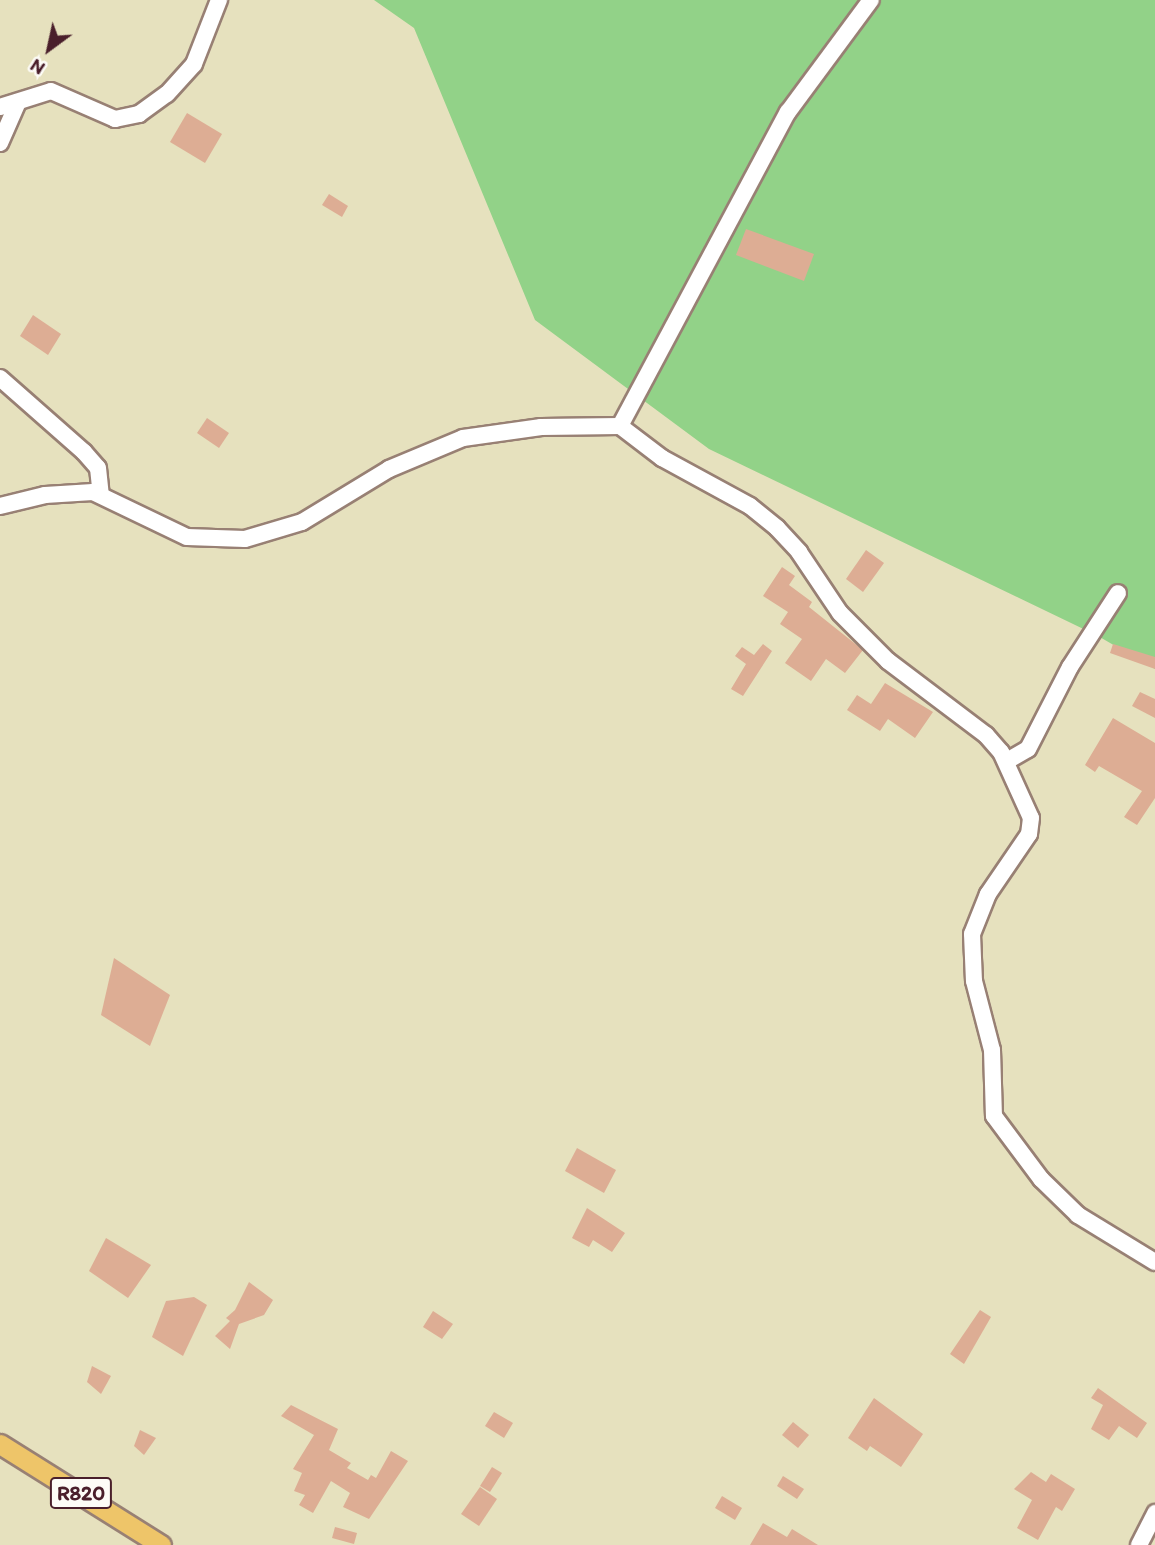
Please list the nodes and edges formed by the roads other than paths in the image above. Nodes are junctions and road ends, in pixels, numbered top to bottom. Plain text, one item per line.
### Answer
1 (219, 0) edge
2 (871, 0) edge
3 (18, 102) junction
4 (0, 107) edge
5 (0, 144) edge
6 (0, 378) edge
7 (620, 426) junction
8 (101, 495) junction
9 (0, 506) edge
10 (1118, 593) dead end
11 (1007, 761) junction
12 (1155, 1262) edge
13 (0, 1444) edge
14 (1155, 1513) edge
15 (161, 1545) edge
16 (1139, 1545) edge

1 - 3 street
2 - 7 street
3 - 4 street
3 - 5 street
6 - 8 street
7 - 8 street
7 - 11 street
8 - 9 street
10 - 11 street
11 - 12 street
13 - 15 main road, R820
14 - 16 street

